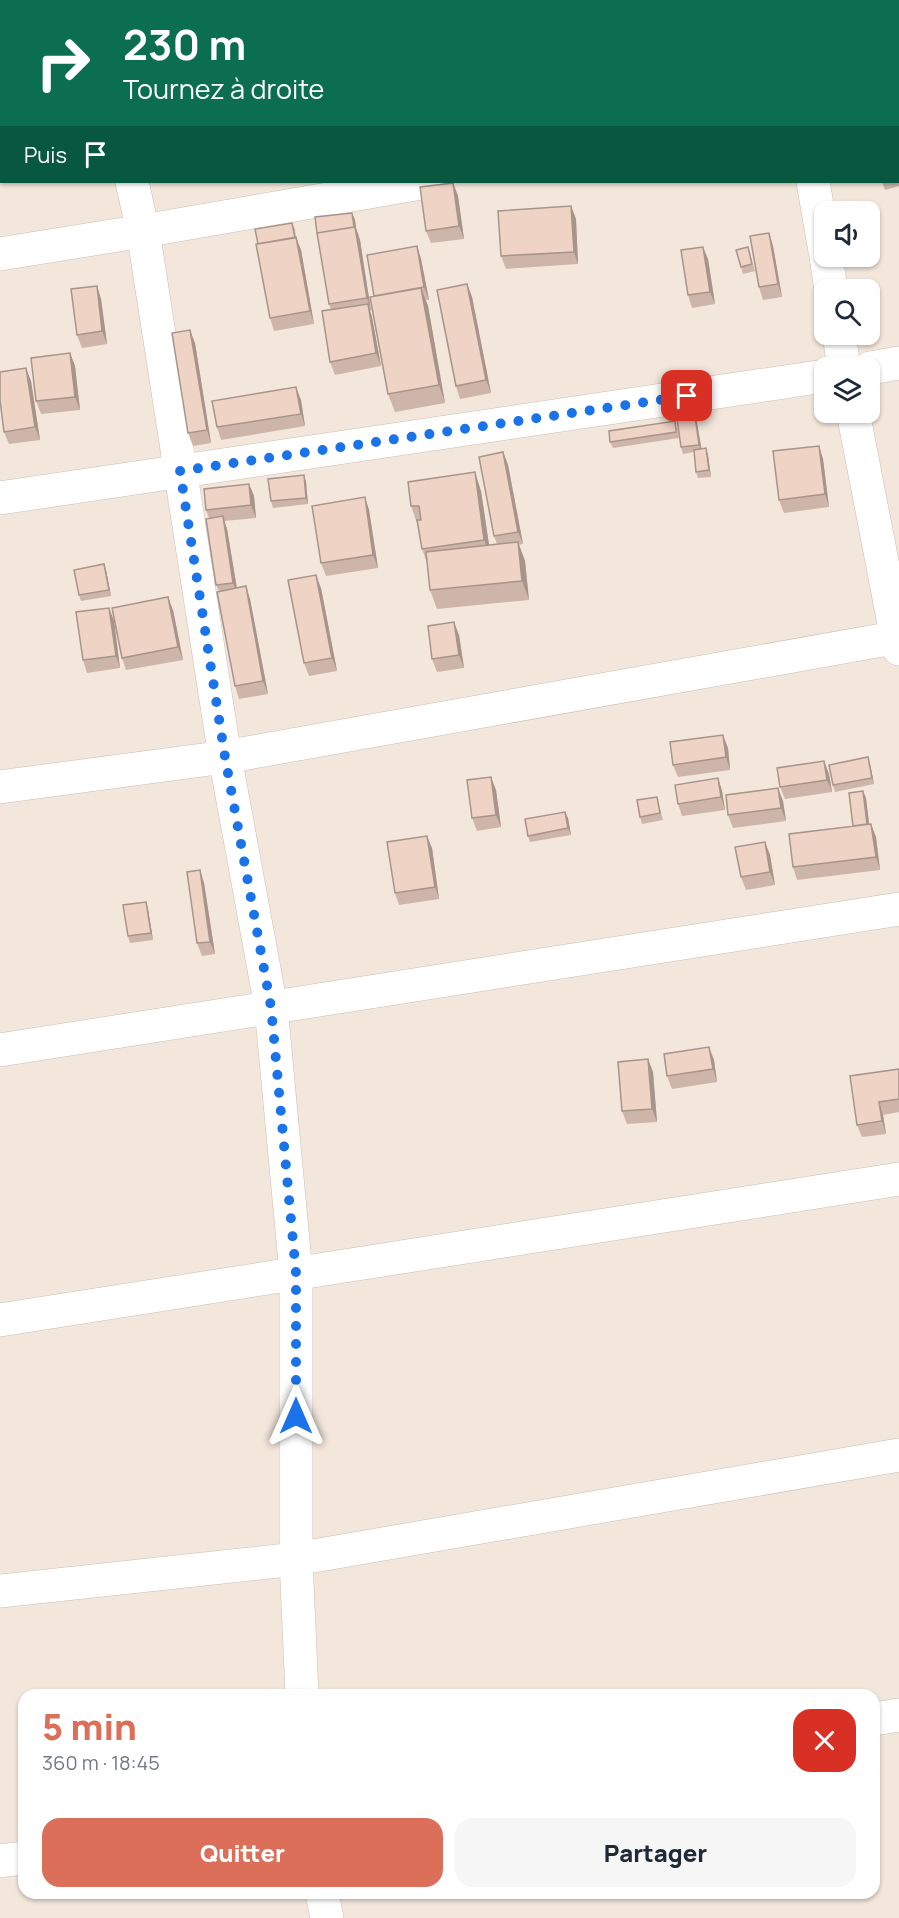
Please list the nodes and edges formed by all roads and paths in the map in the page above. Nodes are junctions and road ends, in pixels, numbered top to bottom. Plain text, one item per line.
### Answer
1 (132, 183) edge
2 (421, 183) edge
3 (813, 183) edge
4 (816, 201) edge
5 (143, 231) junction
6 (0, 254) edge
7 (899, 363) edge
8 (880, 366) edge
9 (814, 378) edge
10 (855, 423) edge
11 (180, 471) junction
12 (0, 498) edge
13 (898, 641) edge
14 (225, 757) junction
15 (0, 787) edge
16 (899, 909) edge
17 (271, 1007) junction
18 (0, 1050) edge
19 (899, 1179) edge
20 (296, 1273) junction
21 (0, 1320) edge
22 (899, 1455) edge
23 (296, 1559) junction
24 (0, 1592) edge
25 (302, 1689) edge
26 (899, 1715) edge
27 (880, 1718) edge
28 (18, 1859) edge
29 (0, 1861) edge
30 (323, 1899) edge
31 (327, 1918) edge

1 - 5 street
2 - 5 street
3 - 4 street
5 - 6 street
5 - 11 street
7 - 8 street
9 - 11 street
10 - 13 street
11 - 12 street
11 - 14 street
13 - 14 street
14 - 15 street
14 - 17 street
16 - 17 street
17 - 18 street
17 - 20 street
19 - 20 street
20 - 21 street
20 - 23 street
22 - 23 street
23 - 24 street
23 - 25 street
26 - 27 street
28 - 29 street
30 - 31 street

